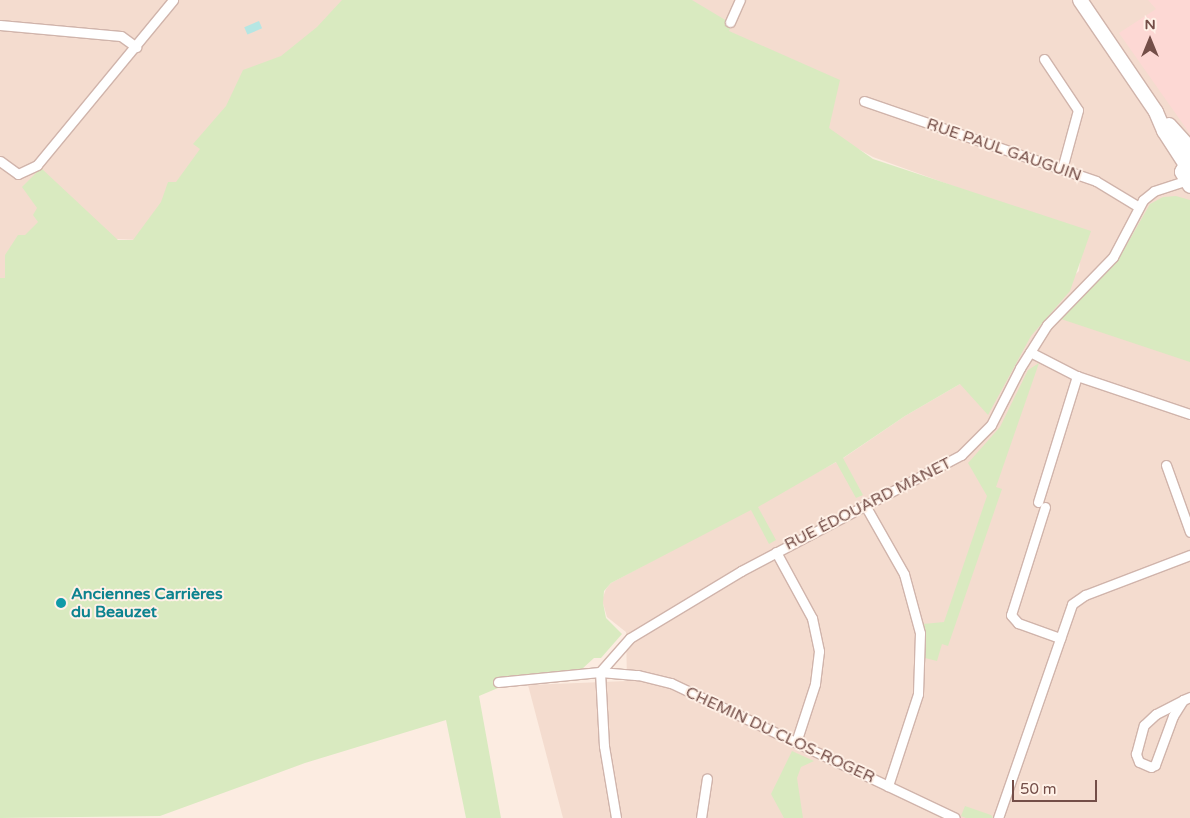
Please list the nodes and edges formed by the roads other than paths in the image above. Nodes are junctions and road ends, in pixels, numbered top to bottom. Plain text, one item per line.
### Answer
1 (173, 0) edge
2 (740, 0) edge
3 (1080, 0) edge
4 (730, 22) dead end
5 (0, 24) edge
6 (136, 47) junction
7 (1044, 59) dead end
8 (864, 102) dead end
9 (1156, 112) junction
10 (1190, 148) edge
11 (0, 161) edge
12 (1187, 161) edge
13 (1062, 169) junction
14 (1188, 183) edge
15 (1140, 207) junction
16 (1030, 352) junction
17 (1077, 376) junction
18 (1190, 414) edge
19 (1166, 464) dead end
20 (866, 507) junction
21 (1190, 532) edge
22 (776, 552) junction
23 (1190, 555) edge
24 (1060, 638) junction
25 (600, 672) junction
26 (498, 682) dead end
27 (1186, 698) edge
28 (796, 742) junction
29 (707, 778) dead end
30 (888, 786) junction
31 (616, 818) edge
32 (700, 818) edge
33 (955, 818) edge
34 (998, 818) edge

1 - 6 street
2 - 4 street
3 - 9 main road
5 - 6 street
6 - 11 street
7 - 13 street
8 - 13 street, RUE PAUL GAUGUIN
9 - 10 main road
9 - 12 main road
12 - 14 main road
13 - 15 street, RUE PAUL GAUGUIN
14 - 15 street, RUE ÉDOUARD MANET
15 - 16 street, RUE ÉDOUARD MANET
16 - 17 street
16 - 20 street, RUE ÉDOUARD MANET
17 - 18 street
17 - 24 street
19 - 21 street
20 - 22 street, RUE ÉDOUARD MANET
20 - 30 street
22 - 25 street, RUE ÉDOUARD MANET
22 - 28 street
23 - 24 street
24 - 34 street
25 - 26 street, CHEMIN DU CLOS-ROGER
25 - 28 street, CHEMIN DU CLOS-ROGER
25 - 31 street
27 - 27 street
28 - 30 street, CHEMIN DU CLOS-ROGER
29 - 32 street
30 - 33 street, CHEMIN DU CLOS-ROGER

